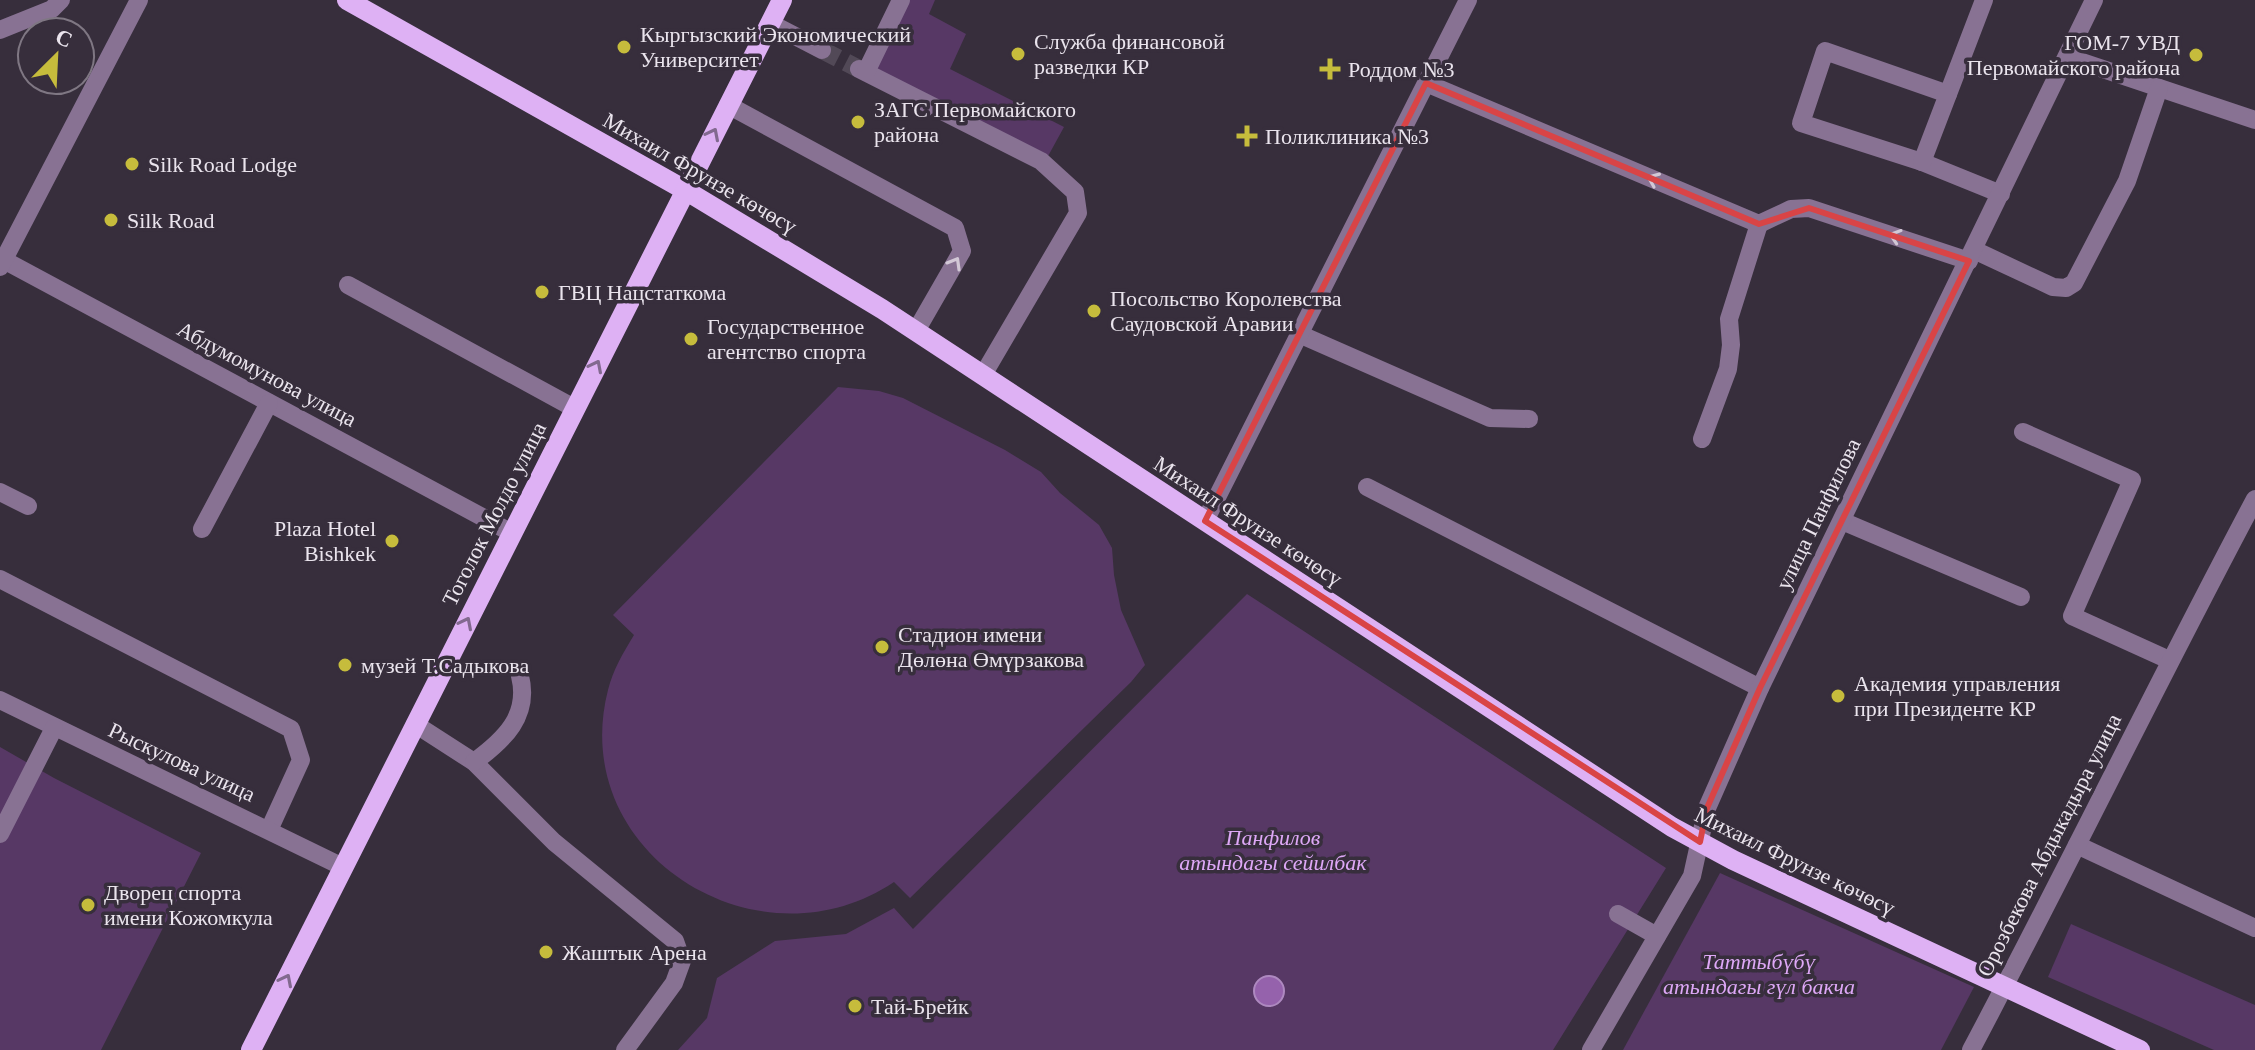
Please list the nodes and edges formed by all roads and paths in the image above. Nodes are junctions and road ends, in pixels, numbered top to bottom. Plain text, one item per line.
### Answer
1 (61, 0) edge
2 (139, 0) edge
3 (347, 0) edge
4 (782, 0) edge
5 (901, 0) edge
6 (1468, 0) edge
7 (1984, 0) edge
8 (2094, 0) edge
9 (770, 23) junction
10 (0, 30) edge
11 (822, 50) tunnel mouth
12 (2067, 57) junction
13 (1426, 83) junction
14 (2159, 88) junction
15 (1948, 94) junction
16 (728, 105) junction
17 (2255, 120) edge
18 (1922, 162) junction
19 (685, 190) junction
20 (2001, 194) junction
21 (1759, 224) junction
22 (1972, 256) junction
23 (1, 262) edge
24 (348, 285) dead end
25 (916, 331) junction
26 (1299, 334) junction
27 (983, 375) junction
28 (269, 403) junction
29 (574, 408) junction
30 (1529, 419) dead end
31 (2023, 432) dead end
32 (1702, 439) dead end
33 (1367, 487) dead end
34 (0, 492) edge
35 (2255, 499) edge
36 (28, 506) dead end
37 (1205, 521) junction
38 (1842, 521) junction
39 (202, 529) dead end
40 (512, 533) junction
41 (0, 579) edge
42 (2021, 597) dead end
43 (2169, 660) junction
44 (520, 676) dead end
45 (1760, 688) junction
46 (0, 700) edge
47 (415, 724) junction
48 (54, 728) junction
49 (474, 762) junction
50 (269, 830) junction
51 (0, 834) edge
52 (1700, 842) junction
53 (2077, 845) junction
54 (343, 867) junction
55 (1618, 914) dead end
56 (2255, 928) edge
57 (1657, 936) junction
58 (2004, 987) junction
59 (251, 1050) edge
60 (625, 1050) edge
61 (1591, 1050) edge
62 (1971, 1050) edge
63 (2140, 1050) edge

1 - 10 street
2 - 23 street
3 - 19 main road, Михаил Фрунзе көчөсү
4 - 9 main road, Тоголок Молдо улица
5 - 27 street
6 - 13 street
7 - 15 street
8 - 12 street, улица Панфилова
9 - 11 street
9 - 16 main road, Тоголок Молдо улица
12 - 14 street
12 - 20 street, улица Панфилова
21 -> 13 street
13 - 26 street
14 - 17 street
14 - 22 street
15 - 18 street
15 - 18 street
19 -> 16 main road, Тоголок Молдо улица
25 -> 16 street
18 - 20 street
19 - 25 main road, Михаил Фрунзе көчөсү
29 -> 19 main road, Тоголок Молдо улица
20 - 22 street, улица Панфилова
22 -> 21 street
21 - 32 street
22 - 38 street, улица Панфилова
23 - 28 street, Абдумомунова улица
24 - 29 street
25 - 27 main road, Михаил Фрунзе көчөсү
26 - 30 street
26 - 37 street
27 - 37 main road, Михаил Фрунзе көчөсү
28 - 39 street
28 - 40 street, Абдумомунова улица
29 - 40 main road, Тоголок Молдо улица
31 - 43 street
33 - 45 street
34 - 36 street
35 - 43 street, Орозбекова Абдыкадыра улица
37 - 52 main road, Михаил Фрунзе көчөсү
38 - 42 street
38 - 45 street, улица Панфилова
47 -> 40 main road, Тоголок Молдо улица
41 - 50 street
43 - 53 street, Орозбекова Абдыкадыра улица
44 - 49 street
45 - 52 street, улица Панфилова
46 - 48 street, Рыскулова улица
47 - 49 street
47 - 54 main road, Тоголок Молдо улица
48 - 50 street, Рыскулова улица
48 - 51 street
49 - 60 street
50 - 54 street, Рыскулова улица
52 - 57 street, улица Панфилова
52 - 58 main road, Михаил Фрунзе көчөсү
53 - 56 street
53 - 58 street, Орозбекова Абдыкадыра улица
59 -> 54 main road, Тоголок Молдо улица
55 - 57 street
57 - 61 street, улица Панфилова
58 - 62 street, Орозбекова Абдыкадыра улица
58 - 63 main road, Михаил Фрунзе көчөсү

